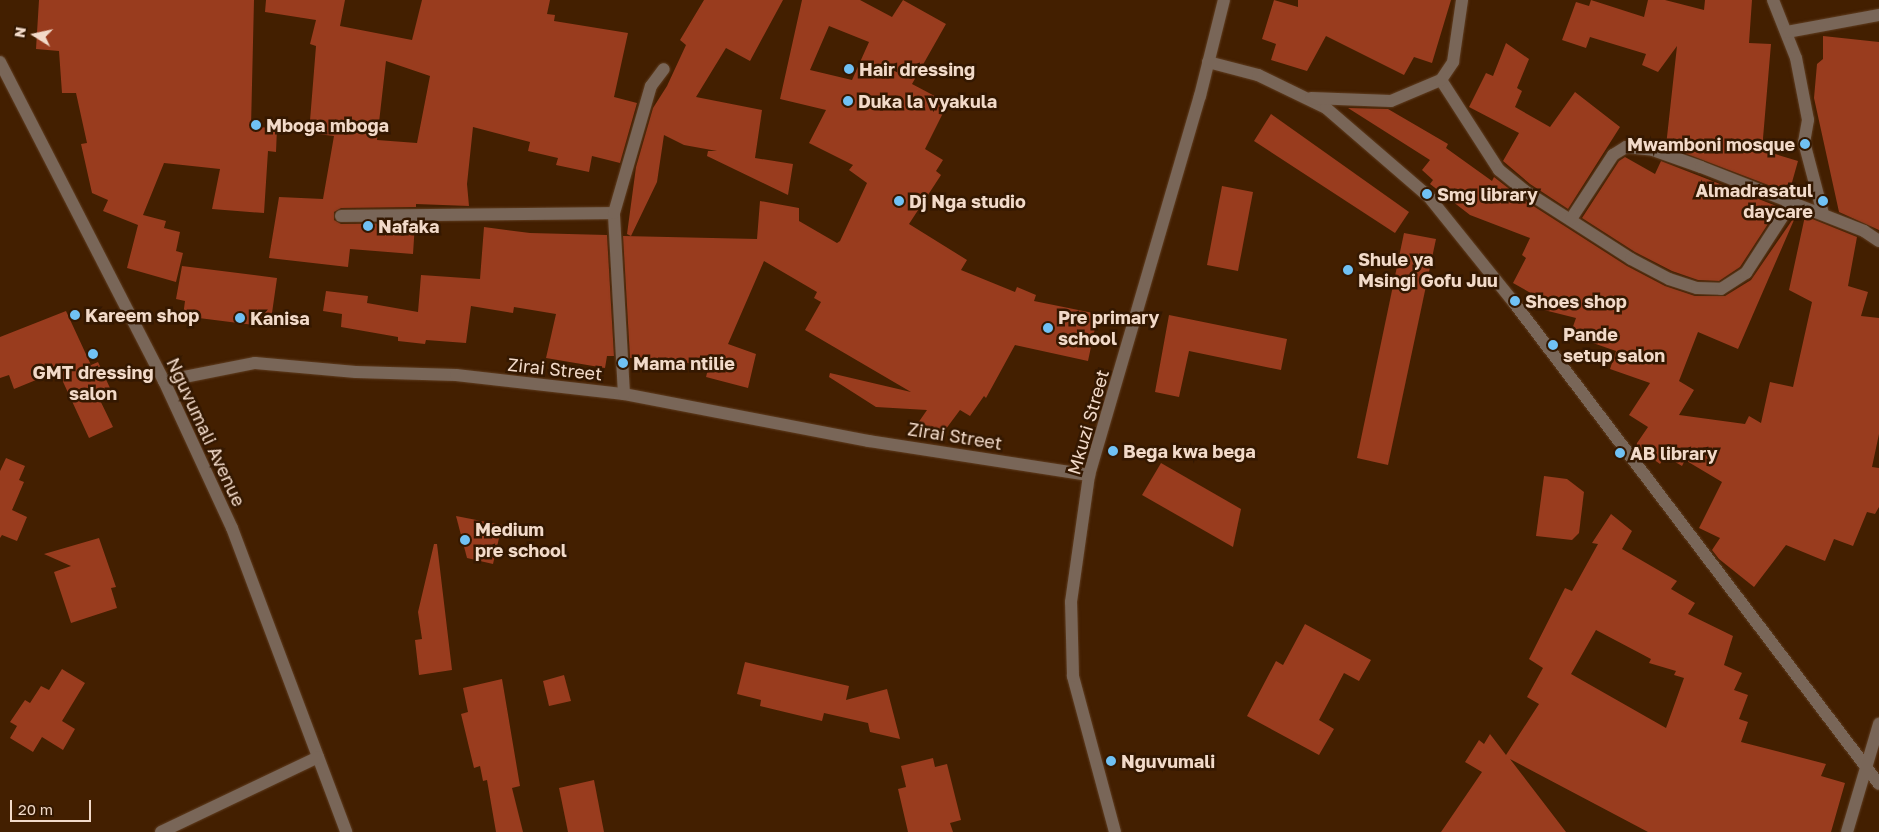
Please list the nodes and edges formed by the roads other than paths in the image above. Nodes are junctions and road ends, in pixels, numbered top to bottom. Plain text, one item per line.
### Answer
1 (1224, 0) edge
2 (1462, 0) edge
3 (1773, 0) edge
4 (1879, 15) edge
5 (1787, 32) junction
6 (0, 62) edge
7 (1208, 62) junction
8 (664, 68) dead end
9 (1441, 80) junction
10 (1304, 98) junction
11 (1792, 202) junction
12 (614, 212) junction
13 (1823, 214) junction
14 (341, 216) dead end
15 (1571, 219) junction
16 (1879, 241) edge
17 (164, 381) junction
18 (624, 394) junction
19 (1089, 474) junction
20 (1879, 724) edge
21 (318, 757) junction
22 (1868, 769) junction
23 (1879, 784) edge
24 (161, 832) edge
25 (346, 832) edge
26 (1115, 832) edge
27 (1848, 832) edge

1 - 7 street, Mkuzi Street
2 - 9 street
3 - 5 street
4 - 5 street
5 - 13 street
6 - 17 street, Nguvumali Avenue
7 - 10 street
7 - 19 street, Mkuzi Street
8 - 12 street
9 - 10 street
9 - 15 street
10 - 22 street
11 - 13 street
11 - 15 street
11 - 15 street
12 - 14 street
12 - 18 street
13 - 16 street
17 - 18 street, Zirai Street
17 - 21 street, Nguvumali Avenue
18 - 19 street, Zirai Street
19 - 26 street, Mkuzi Street
20 - 22 street
21 - 24 street
21 - 25 street, Nguvumali Avenue
22 - 23 street
22 - 27 street

